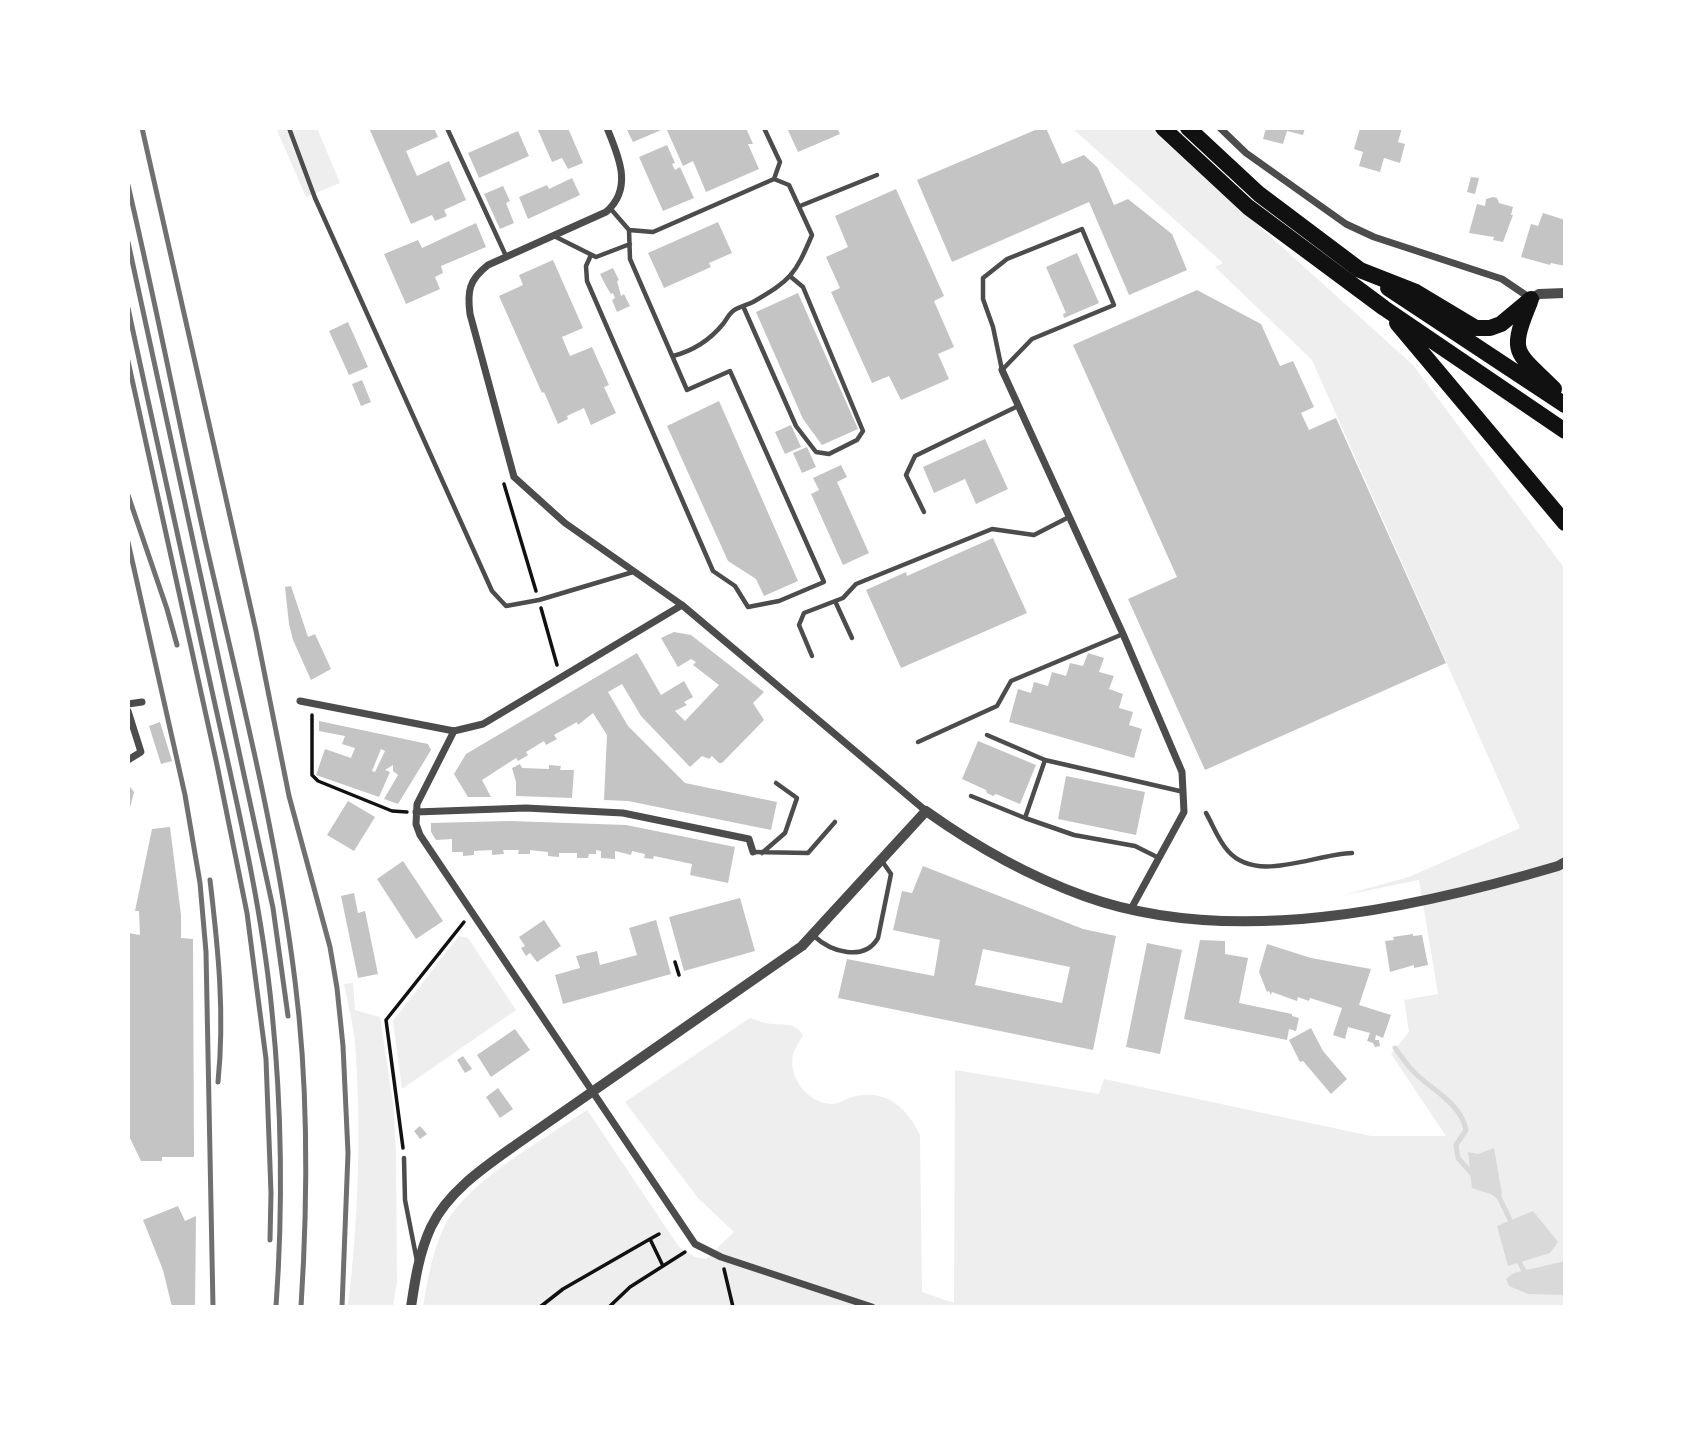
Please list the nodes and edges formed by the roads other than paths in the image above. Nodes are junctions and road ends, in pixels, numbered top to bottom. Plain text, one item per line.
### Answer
1 (289, 128) edge
2 (447, 128) edge
3 (607, 128) edge
4 (764, 128) edge
5 (1163, 128) edge
6 (1188, 128) edge
7 (1220, 128) edge
8 (877, 175) dead end
9 (774, 179) junction
10 (800, 206) junction
11 (610, 208) junction
12 (629, 230) junction
13 (552, 235) junction
14 (630, 244) junction
15 (591, 255) junction
16 (506, 256) junction
17 (1360, 270) junction
18 (791, 277) junction
19 (1565, 293) edge
20 (1531, 299) junction
21 (743, 306) junction
22 (1384, 308) junction
23 (673, 356) junction
24 (1002, 370) junction
25 (1565, 403) edge
26 (1019, 405) junction
27 (1565, 431) edge
28 (924, 512) dead end
29 (1070, 517) junction
30 (1565, 523) edge
31 (633, 572) junction
32 (835, 601) junction
33 (682, 605) junction
34 (1123, 634) junction
35 (852, 638) dead end
36 (812, 656) dead end
37 (300, 701) dead end
38 (142, 702) dead end
39 (128, 704) edge
40 (128, 711) edge
41 (454, 731) junction
42 (987, 735) dead end
43 (918, 742) dead end
44 (128, 760) edge
45 (1045, 760) junction
46 (776, 783) dead end
47 (1185, 793) junction
48 (971, 796) dead end
49 (926, 811) junction
50 (416, 812) junction
51 (1206, 813) dead end
52 (1025, 818) junction
53 (835, 822) dead end
54 (758, 852) junction
55 (1352, 853) dead end
56 (1160, 859) junction
57 (881, 860) junction
58 (1565, 862) edge
59 (1131, 909) junction
60 (814, 935) junction
61 (592, 1092) junction
62 (404, 1158) road end
63 (418, 1265) junction
64 (411, 1307) edge
65 (872, 1307) edge

1 - 31 lane
2 - 16 lane
3 - 11 street
4 - 9 lane
5 - 22 highway
6 - 17 highway
7 - 20 street
8 - 10 lane
9 - 10 lane
9 - 12 lane
10 - 18 lane
11 - 12 lane
11 - 13 street
12 - 14 lane
13 - 15 lane
13 - 16 street
14 - 15 lane
14 - 23 lane
15 - 23 lane
16 - 31 street
17 - 20 highway
17 - 25 highway
18 - 21 lane
18 - 21 lane
19 - 20 street
20 - 25 highway
21 - 23 lane
22 - 27 highway
22 - 30 highway
24 - 24 lane
24 - 26 street
26 - 28 lane
26 - 29 street
29 - 32 lane
29 - 34 street
31 - 33 street
32 - 35 lane
32 - 36 lane
33 - 41 street
33 - 49 street
34 - 43 lane
34 - 47 street
37 - 41 street
38 - 39 street
40 - 44 street
41 - 50 street
42 - 45 lane
45 - 47 lane
45 - 52 lane
46 - 54 lane
47 - 56 street
48 - 52 lane
49 - 57 street
49 - 59 street
50 - 54 street
50 - 61 street
51 - 55 lane
52 - 56 lane
53 - 54 lane
56 - 59 street
57 - 60 street
57 - 60 lane
58 - 59 street
60 - 61 street
61 - 63 street
61 - 65 street
62 - 63 lane
63 - 64 street

